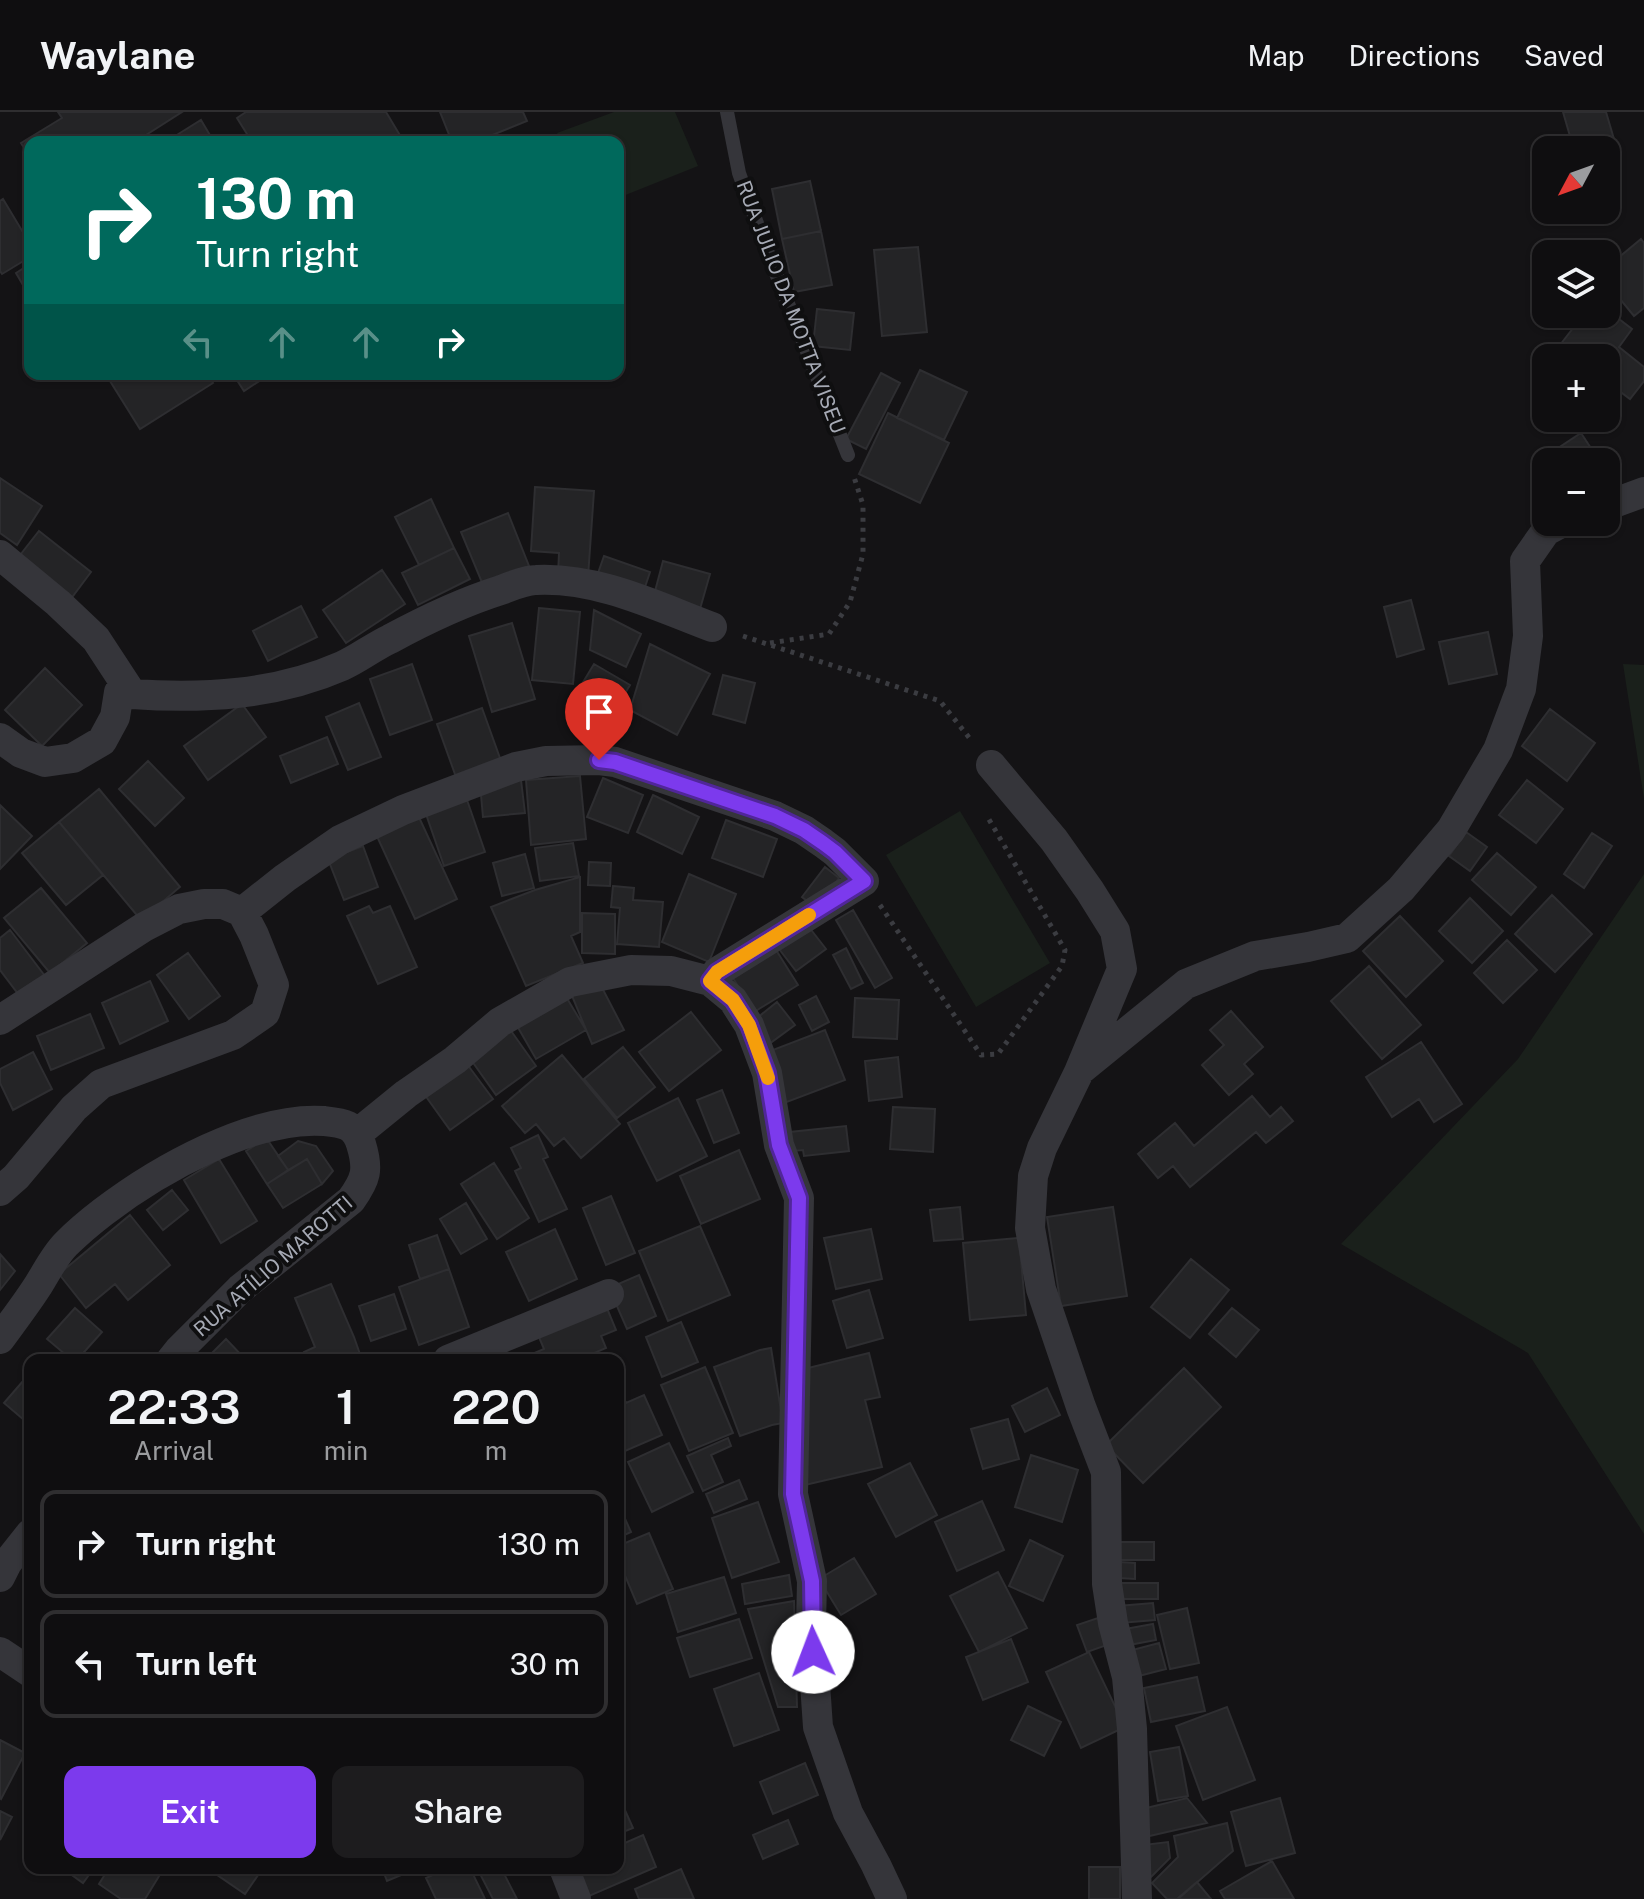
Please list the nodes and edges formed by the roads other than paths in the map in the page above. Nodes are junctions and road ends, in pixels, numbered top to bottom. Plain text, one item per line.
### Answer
1 (727, 112) edge
2 (848, 455) road end
3 (1644, 492) edge
4 (1620, 501) edge
5 (1542, 536) edge
6 (0, 555) edge
7 (712, 627) road end
8 (132, 694) junction
9 (0, 738) edge
10 (991, 765) road end
11 (242, 912) junction
12 (710, 981) junction
13 (0, 1020) edge
14 (1079, 1072) junction
15 (358, 1133) junction
16 (0, 1191) edge
17 (609, 1294) dead end
18 (0, 1339) edge
19 (176, 1354) edge
20 (463, 1354) edge
21 (24, 1542) edge
22 (0, 1577) edge
23 (0, 1652) edge
24 (24, 1668) edge
25 (566, 1874) edge
26 (576, 1899) edge
27 (892, 1899) edge
28 (1137, 1899) edge

1 - 2 lane, RUA JULIO DA MOTTA VISEU
3 - 4 street
5 - 14 street
6 - 8 street
7 - 8 street
8 - 9 street
10 - 14 street
11 - 12 street
11 - 13 street
11 - 16 street
12 - 15 street
12 - 27 street
14 - 28 street
15 - 18 street
15 - 19 street, RUA ATÍLIO MAROTTI
17 - 20 street
21 - 22 street
23 - 24 street
25 - 26 street

